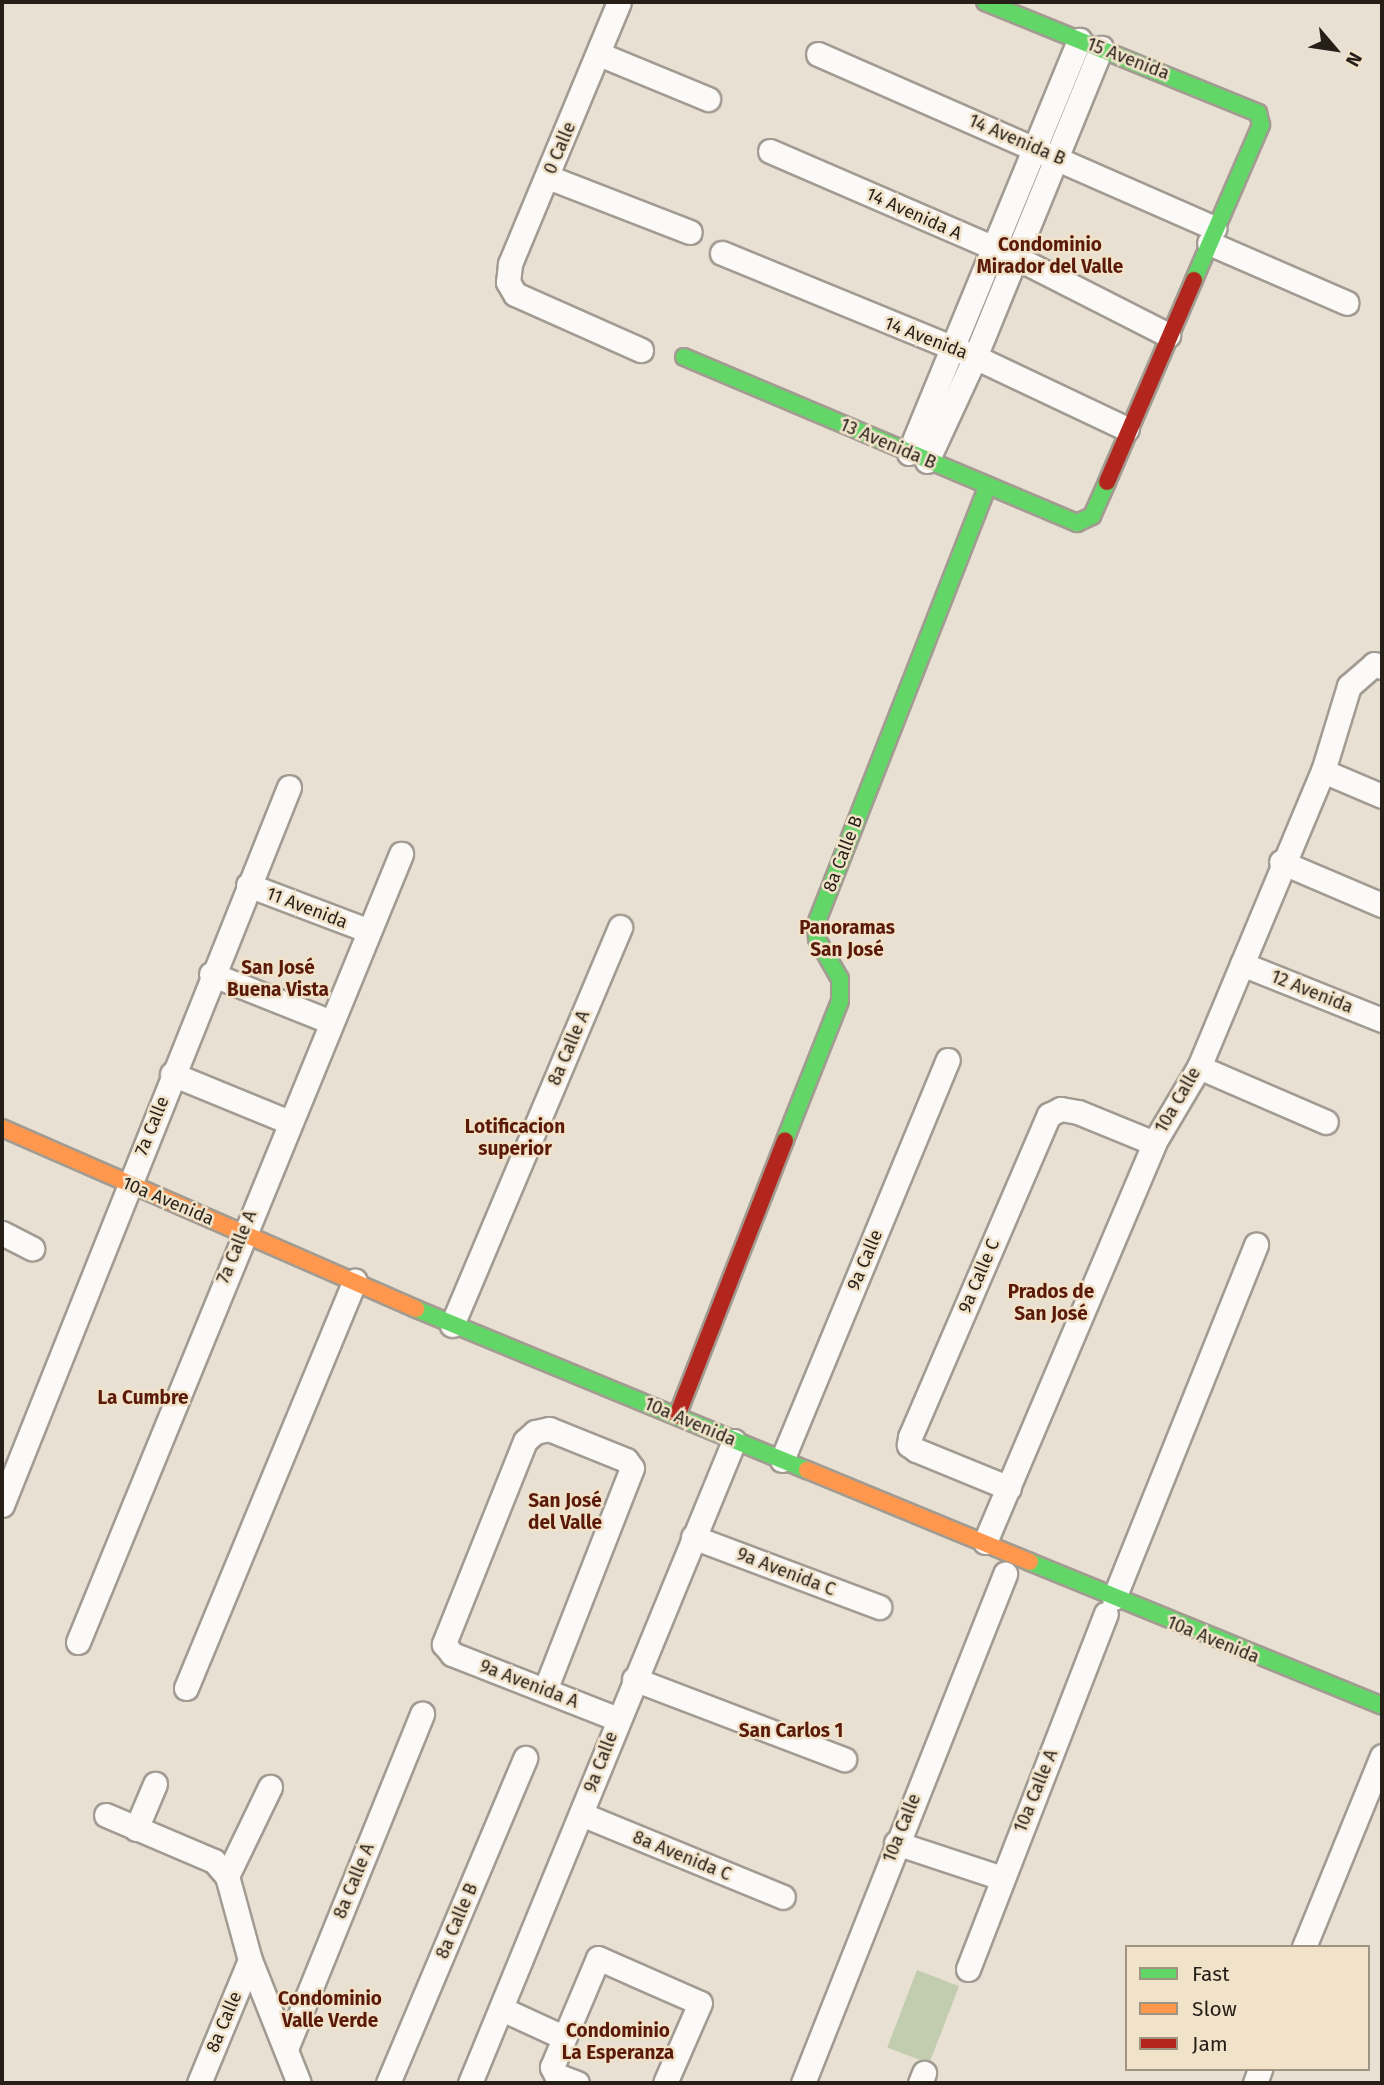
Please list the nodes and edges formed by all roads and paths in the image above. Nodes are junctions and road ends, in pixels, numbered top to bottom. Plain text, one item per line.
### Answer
1 (620, 2) edge
2 (985, 2) edge
3 (1079, 40) junction
4 (1101, 48) junction
5 (599, 54) junction
6 (818, 54) dead end
7 (708, 99) dead end
8 (770, 151) dead end
9 (1046, 152) junction
10 (548, 177) junction
11 (690, 232) dead end
12 (1212, 235) junction
13 (722, 253) dead end
14 (1004, 253) junction
15 (1347, 303) dead end
16 (1168, 335) junction
17 (641, 349) dead end
18 (951, 351) junction
19 (684, 357) dead end
20 (975, 358) junction
21 (1127, 429) junction
22 (918, 457) junction
23 (988, 486) junction
24 (1378, 666) edge
25 (1323, 771) junction
26 (289, 787) dead end
27 (1382, 796) edge
28 (401, 854) dead end
29 (1281, 862) junction
30 (248, 885) junction
31 (1382, 905) edge
32 (620, 927) dead end
33 (367, 930) junction
34 (1242, 964) junction
35 (211, 974) junction
36 (1382, 1020) edge
37 (331, 1022) junction
38 (948, 1060) dead end
39 (1199, 1067) junction
40 (172, 1074) junction
41 (289, 1122) junction
42 (1326, 1122) dead end
43 (2, 1128) edge
44 (1154, 1143) junction
45 (129, 1184) junction
46 (2, 1233) edge
47 (243, 1233) junction
48 (1256, 1244) dead end
49 (32, 1248) dead end
50 (355, 1282) junction
51 (452, 1325) junction
52 (677, 1416) junction
53 (734, 1441) junction
54 (782, 1460) junction
55 (1009, 1488) junction
56 (2, 1505) edge
57 (693, 1537) junction
58 (985, 1542) junction
59 (1005, 1574) dead end
60 (1110, 1606) junction
61 (879, 1607) dead end
62 (78, 1642) dead end
63 (634, 1679) junction
64 (187, 1688) dead end
65 (545, 1690) junction
66 (1382, 1706) edge
67 (422, 1714) dead end
68 (618, 1719) junction
69 (1382, 1756) edge
70 (525, 1758) dead end
71 (844, 1759) dead end
72 (155, 1784) dead end
73 (270, 1787) dead end
74 (581, 1814) junction
75 (106, 1815) dead end
76 (136, 1829) junction
77 (896, 1843) junction
78 (227, 1877) junction
79 (1002, 1878) junction
80 (783, 1897) dead end
81 (1305, 1945) edge
82 (250, 1960) junction
83 (968, 1969) dead end
84 (502, 2009) junction
85 (563, 2038) junction
86 (286, 2049) junction
87 (199, 2083) edge
88 (299, 2083) edge
89 (388, 2083) edge
90 (470, 2083) edge
91 (577, 2083) edge
92 (664, 2083) edge
93 (803, 2083) edge

1 - 5 street, 0 Calle
2 - 3 street, 15 Avenida
3 - 4 street, 15 Avenida
3 - 9 street
4 - 9 street
4 - 12 street, 15 Avenida
5 - 7 street
5 - 10 street, 0 Calle
6 - 9 street, 14 Avenida B
8 - 14 street, 14 Avenida A
9 - 12 street, 14 Avenida B
9 - 14 street
10 - 11 street
10 - 17 street, 0 Calle
12 - 15 street, 14 Avenida B
12 - 16 street
13 - 18 street, 14 Avenida
14 - 16 street, 14 Avenida A
14 - 18 street
14 - 20 street
16 - 21 street
18 - 20 street, 14 Avenida
18 - 22 street
19 - 22 street, 13 Avenida B
20 - 21 street, 14 Avenida
20 - 22 street
21 - 23 street, 13 Avenida B
22 - 23 street, 13 Avenida B
23 - 52 street, 8a Calle B
24 - 25 street, 10a Calle
25 - 27 street
25 - 29 street, 10a Calle
26 - 30 street, 7a Calle
28 - 33 street, 7a Calle A
29 - 31 street
29 - 34 street, 10a Calle
30 - 33 street, 11 Avenida
30 - 35 street, 7a Calle
32 - 51 street, 8a Calle A
33 - 37 street, 7a Calle A
34 - 36 street, 12 Avenida
34 - 39 street, 10a Calle
35 - 37 street
35 - 40 street, 7a Calle
37 - 41 street, 7a Calle A
38 - 54 street, 9a Calle
39 - 42 street
39 - 44 street, 10a Calle
40 - 41 street
40 - 45 street, 7a Calle
41 - 47 street, 7a Calle A
43 - 45 street, 10a Avenida
44 - 55 street, 10a Calle
44 - 55 street, 9a Calle C
45 - 47 street, 10a Avenida
45 - 56 street, 7a Calle
46 - 49 street
47 - 50 street, 10a Avenida
47 - 62 street, 7a Calle A
48 - 60 street, 10a Calle A
50 - 51 street, 10a Avenida
50 - 64 street
51 - 52 street, 10a Avenida
52 - 53 street, 10a Avenida
53 - 54 street, 10a Avenida
53 - 57 street, 9a Calle
54 - 58 street, 10a Avenida
55 - 58 street, 10a Calle
57 - 61 street, 9a Avenida C
57 - 63 street, 9a Calle
58 - 60 street, 10a Avenida
59 - 77 street, 10a Calle
60 - 66 street, 10a Avenida
60 - 79 street, 10a Calle A
63 - 68 street, 9a Calle
63 - 71 street
65 - 65 street, 9a Avenida A
65 - 68 street, 9a Avenida A
67 - 86 street, 8a Calle A
68 - 74 street, 9a Calle
69 - 81 street
70 - 89 street, 8a Calle B
72 - 76 street
73 - 78 street
74 - 80 street, 8a Avenida C
74 - 84 street, 9a Calle
75 - 76 street
76 - 78 street
77 - 79 street
77 - 93 street, 10a Calle
78 - 82 street
79 - 83 street, 10a Calle A
82 - 86 street
82 - 87 street, 8a Calle
84 - 85 street
84 - 90 street, 9a Calle
85 - 91 street
85 - 92 street
86 - 88 street

